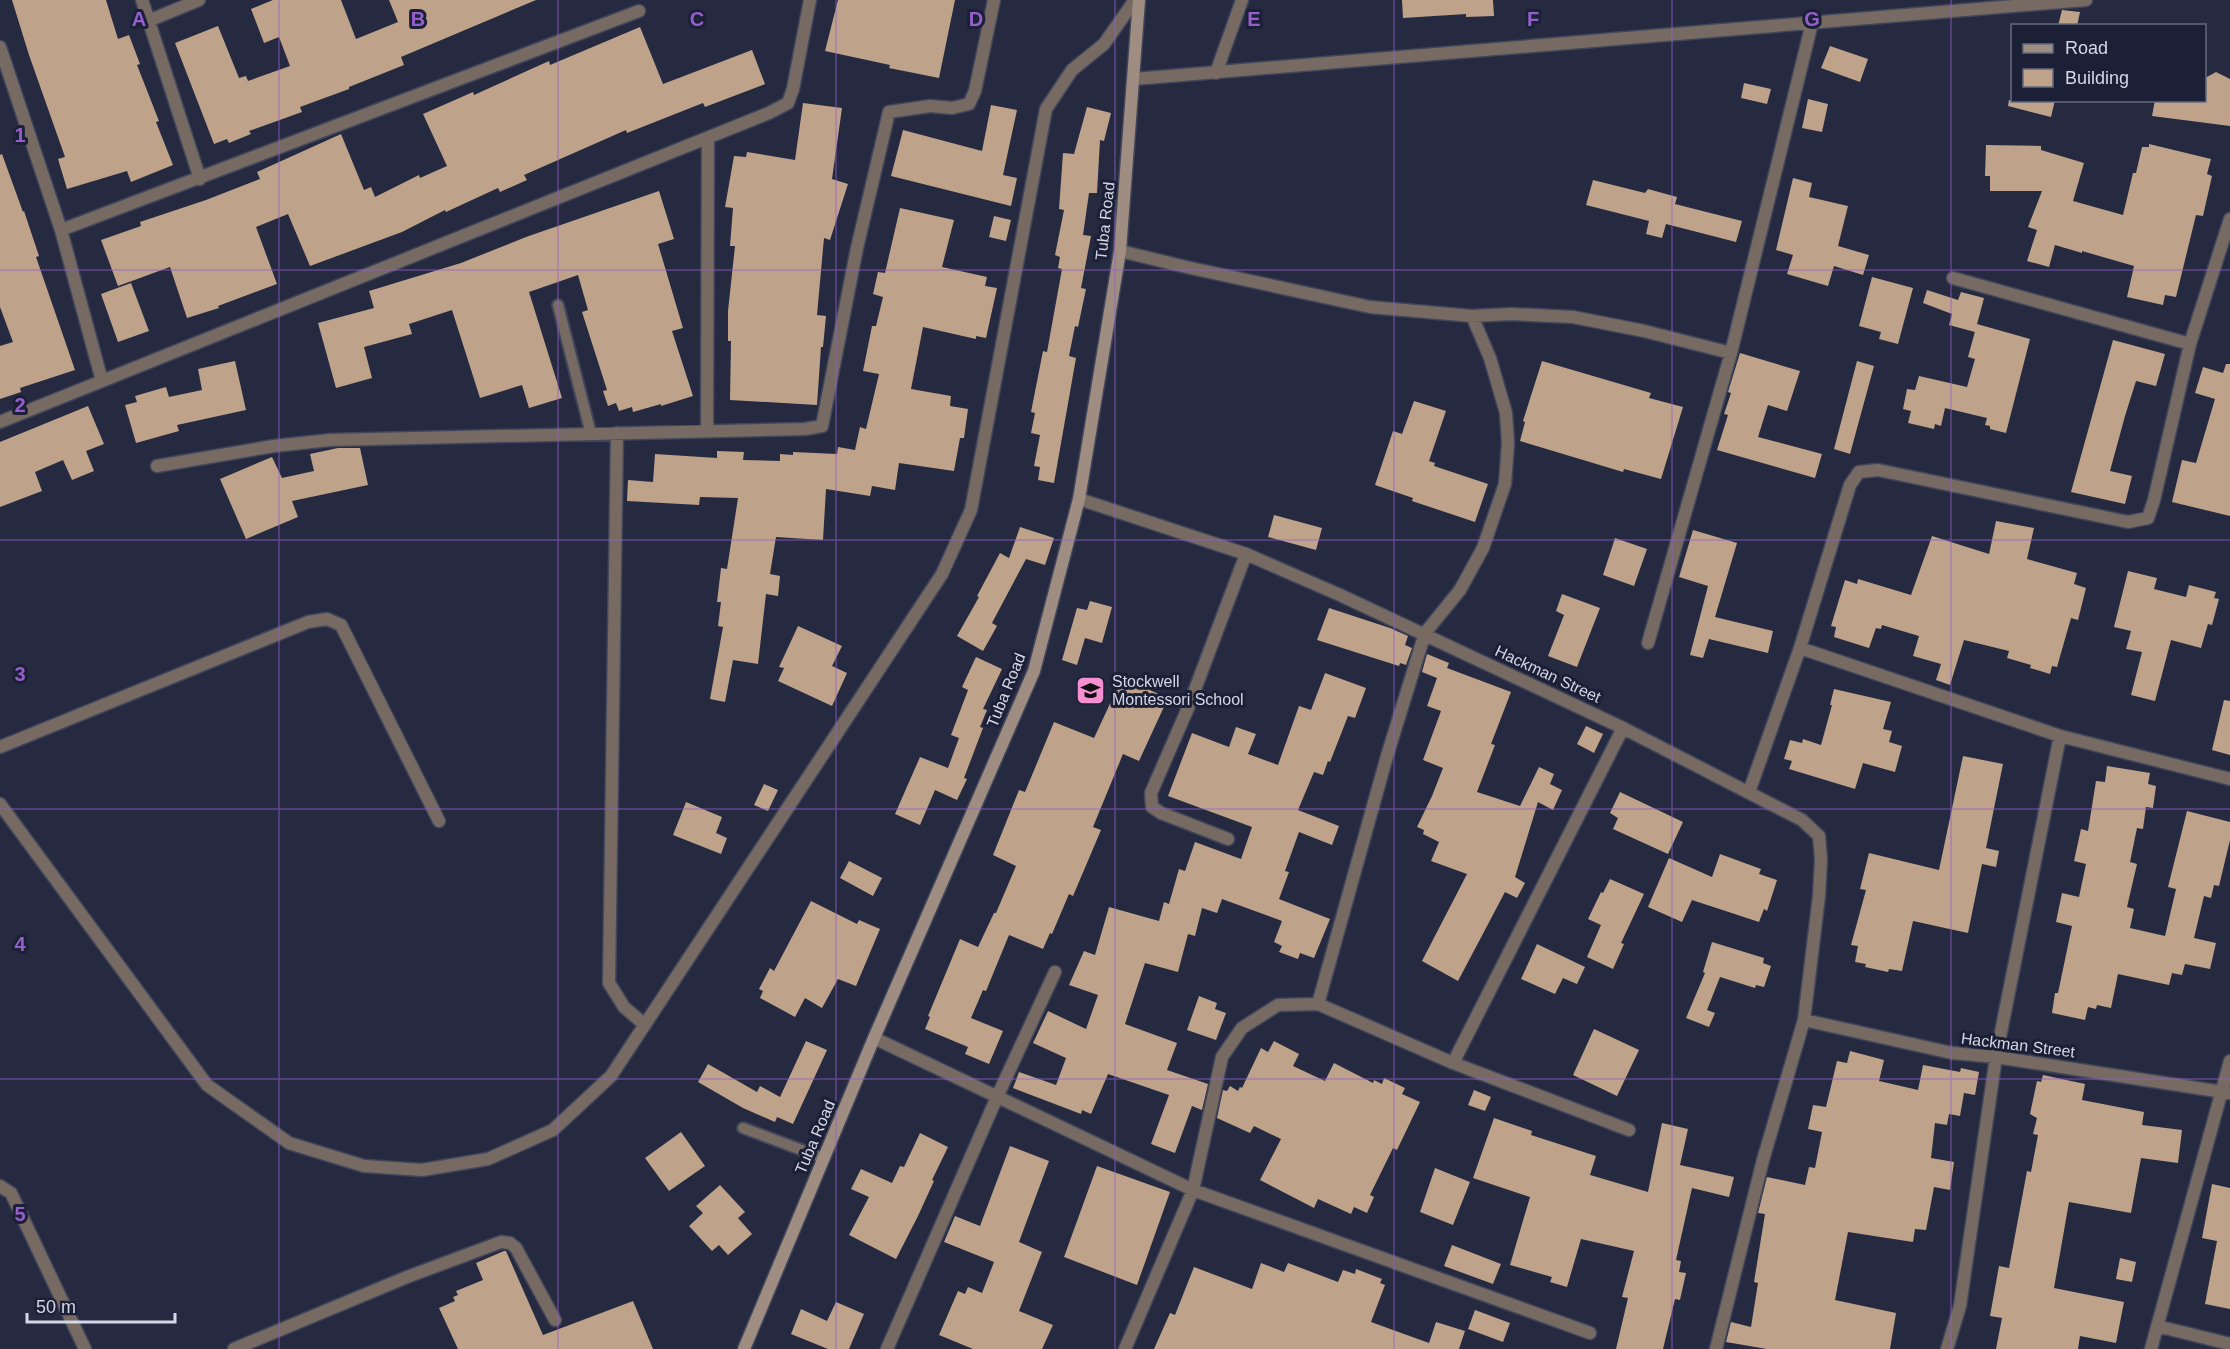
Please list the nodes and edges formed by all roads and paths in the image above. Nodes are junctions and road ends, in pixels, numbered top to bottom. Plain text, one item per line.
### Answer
1 (142, 0) edge
2 (199, 0) edge
3 (810, 0) edge
4 (994, 0) edge
5 (1137, 0) edge
6 (1242, 0) edge
7 (2073, 0) edge
8 (2086, 0) edge
9 (639, 11) dead end
10 (148, 21) junction
11 (1812, 22) junction
12 (0, 47) edge
13 (1216, 73) junction
14 (1134, 80) junction
15 (708, 139) junction
16 (200, 178) junction
17 (2230, 219) edge
18 (61, 230) junction
19 (1120, 251) junction
20 (1953, 278) dead end
21 (558, 305) dead end
22 (1472, 316) junction
23 (2190, 344) junction
24 (1731, 353) junction
25 (102, 381) junction
26 (0, 422) edge
27 (707, 431) junction
28 (617, 433) junction
29 (591, 434) junction
30 (157, 466) dead end
31 (1079, 500) junction
32 (1246, 554) junction
33 (1425, 633) junction
34 (1647, 643) dead end
35 (1800, 648) junction
36 (1623, 728) junction
37 (2060, 736) junction
38 (0, 747) edge
39 (2230, 779) edge
40 (1749, 792) junction
41 (0, 804) edge
42 (439, 821) dead end
43 (1228, 839) dead end
44 (1055, 972) dead end
45 (1318, 1004) junction
46 (1804, 1020) junction
47 (645, 1025) junction
48 (874, 1038) junction
49 (1996, 1057) junction
50 (2230, 1061) edge
51 (1453, 1063) junction
52 (2226, 1092) edge
53 (998, 1097) junction
54 (743, 1128) dead end
55 (1629, 1130) dead end
56 (823, 1158) junction
57 (0, 1186) edge
58 (1193, 1190) junction
59 (555, 1320) dead end
60 (2157, 1326) junction
61 (1590, 1333) dead end
62 (2230, 1344) edge
63 (85, 1349) edge
64 (234, 1349) edge
65 (744, 1349) edge
66 (887, 1349) edge
67 (1125, 1349) edge
68 (1716, 1349) edge
69 (1947, 1349) edge
70 (2151, 1349) edge

1 - 10 street
2 - 10 street
3 - 15 street
4 - 27 street
5 - 14 street, Tuba Road
5 - 47 street
6 - 13 street
7 - 8 street
7 - 11 street
9 - 16 street
10 - 16 street
11 - 13 street
11 - 24 street
12 - 18 street
13 - 14 street
14 - 19 street, Tuba Road
15 - 25 street
15 - 27 street
16 - 18 street
17 - 23 street
18 - 25 street
19 - 22 street
19 - 31 street, Tuba Road
20 - 23 street
21 - 29 lane
22 - 24 street
22 - 33 street
23 - 35 street
24 - 34 street
25 - 26 street
27 - 28 street
28 - 29 street
28 - 47 street
29 - 30 street
31 - 32 street, Hackman Street
31 - 48 street, Tuba Road
32 - 33 street, Hackman Street
32 - 43 street
33 - 36 street, Hackman Street
33 - 45 street
35 - 37 street
35 - 40 street
36 - 40 street, Hackman Street
36 - 51 street
37 - 39 street
37 - 49 street
38 - 42 street
40 - 46 street, Hackman Street
41 - 47 street
44 - 53 street
45 - 51 street
45 - 58 street
46 - 49 street, Hackman Street
46 - 68 street, Hackman Street
48 - 53 street
48 - 56 street, Tuba Road
49 - 52 street, Hackman Street
49 - 69 street
50 - 52 street
51 - 55 street
52 - 60 street
53 - 58 street
53 - 66 street
54 - 56 lane
56 - 65 street, Tuba Road
57 - 63 street
58 - 61 street
58 - 67 street
59 - 64 street
60 - 62 street
60 - 70 street

